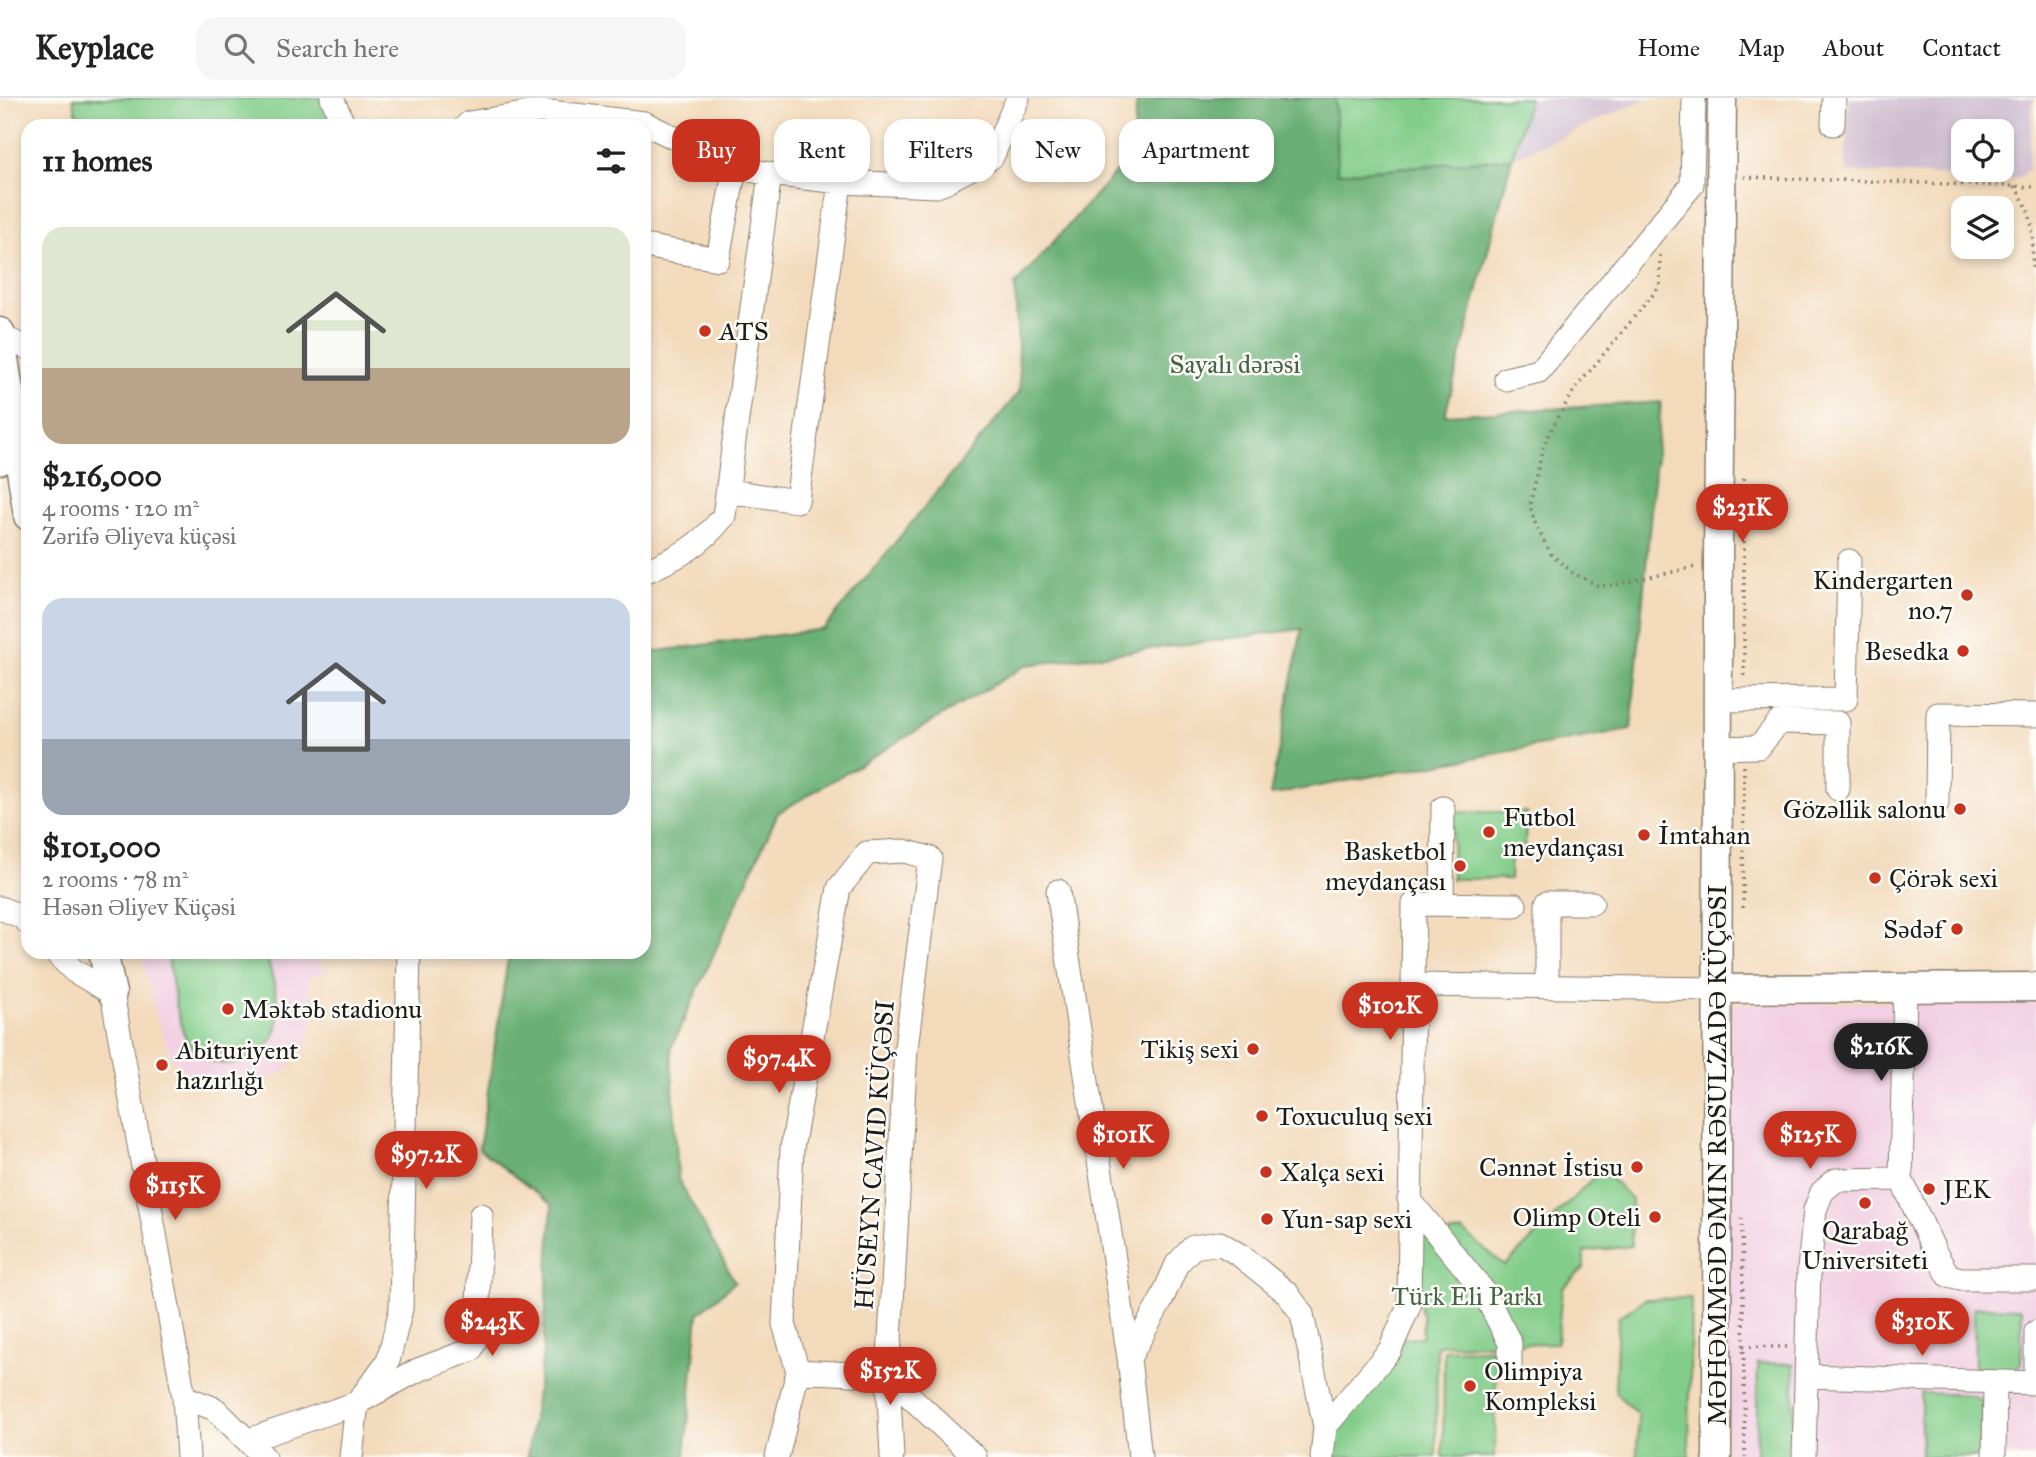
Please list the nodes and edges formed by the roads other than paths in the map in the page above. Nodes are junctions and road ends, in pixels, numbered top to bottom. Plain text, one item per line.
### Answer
1 (332, 98) edge
2 (1018, 98) edge
3 (1694, 98) edge
4 (1721, 98) edge
5 (1834, 98) edge
6 (341, 119) edge
7 (493, 119) edge
8 (610, 119) edge
9 (1833, 124) dead end
10 (651, 126) edge
11 (672, 137) edge
12 (760, 172) edge
13 (771, 174) junction
14 (774, 174) edge
15 (732, 182) edge
16 (839, 182) joint
17 (651, 247) edge
18 (0, 335) edge
19 (21, 345) edge
20 (1506, 379) dead end
21 (7, 431) edge
22 (16, 466) edge
23 (21, 487) edge
24 (728, 491) junction
25 (1849, 561) dead end
26 (651, 569) edge
27 (1731, 699) junction
28 (2036, 715) edge
29 (1731, 748) junction
30 (1838, 789) dead end
31 (1937, 803) dead end
32 (1443, 808) dead end
33 (1058, 891) dead end
34 (1591, 903) dead end
35 (1441, 904) junction
36 (1515, 905) dead end
37 (0, 908) edge
38 (21, 917) edge
39 (62, 959) edge
40 (105, 959) edge
41 (409, 959) edge
42 (1413, 985) junction
43 (1547, 986) junction
44 (1905, 987) junction
45 (2036, 987) edge
46 (1718, 989) junction
47 (112, 993) junction
48 (1901, 1179) junction
49 (1409, 1199) junction
50 (481, 1215) dead end
51 (2036, 1279) edge
52 (2036, 1332) edge
53 (1129, 1358) junction
54 (1510, 1368) dead end
55 (798, 1371) junction
56 (888, 1376) junction
57 (1806, 1376) junction
58 (1995, 1383) junction
59 (2036, 1383) edge
60 (184, 1398) junction
61 (357, 1403) junction
62 (1325, 1427) junction
63 (248, 1440) junction
64 (188, 1457) edge
65 (264, 1457) edge
66 (351, 1457) edge
67 (777, 1457) edge
68 (892, 1457) edge
69 (975, 1457) edge
70 (1140, 1457) edge
71 (1322, 1457) edge
72 (1717, 1457) edge
73 (1804, 1457) edge
74 (1994, 1457) edge

1 - 6 street
2 - 16 street
3 - 20 street
4 - 27 main road, MƏHƏMMƏD ƏMIN RƏSULZADƏ KÜÇƏSI
5 - 9 street
7 - 8 street
10 - 11 street
12 - 13 street
13 - 14 street
13 - 24 street
15 - 17 street
16 - 24 street
18 - 19 street
18 - 21 main road
21 - 22 main road
22 - 23 main road
24 - 26 street
25 - 27 street
27 - 29 main road, MƏHƏMMƏD ƏMIN RƏSULZADƏ KÜÇƏSI
28 - 31 street
29 - 30 street
29 - 46 main road, MƏHƏMMƏD ƏMIN RƏSULZADƏ KÜÇƏSI
32 - 35 street
33 - 53 street
34 - 43 street
35 - 36 street
35 - 42 street
37 - 38 street
39 - 47 street
40 - 47 main road
41 - 61 street
42 - 43 street
42 - 49 street
43 - 46 street
44 - 45 main road
44 - 46 main road
44 - 48 street
46 - 72 main road, MƏHƏMMƏD ƏMIN RƏSULZADƏ KÜÇƏSI
47 - 60 street
48 - 51 street
48 - 57 street
49 - 54 street
49 - 62 street
50 - 61 street
52 - 59 street
53 - 62 street
53 - 70 street
55 - 56 street
55 - 56 street, HÜSEYN CAVID KÜÇƏSI
55 - 67 street
56 - 68 street, HÜSEYN CAVID KÜÇƏSI
56 - 69 street
57 - 58 street
57 - 73 street
58 - 59 street
58 - 74 street
60 - 63 street
60 - 64 street
61 - 63 street
61 - 66 street
62 - 71 street
63 - 65 street

